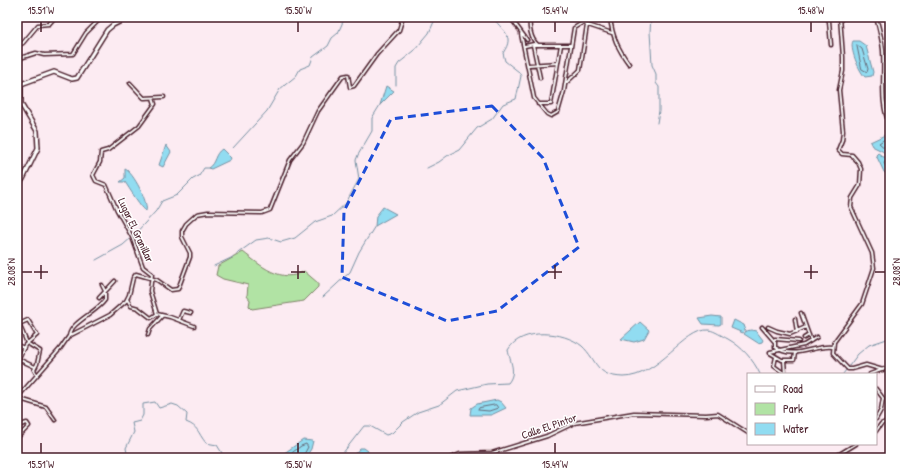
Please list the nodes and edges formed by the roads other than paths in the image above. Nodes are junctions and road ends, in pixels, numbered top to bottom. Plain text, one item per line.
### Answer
1 (55, 17) edge
2 (102, 17) edge
3 (129, 17) edge
4 (403, 17) edge
5 (510, 17) edge
6 (530, 17) edge
7 (610, 17) edge
8 (826, 17) edge
9 (840, 17) edge
10 (876, 17) edge
11 (587, 25) junction
12 (612, 33) junction
13 (521, 34) junction
14 (531, 34) junction
15 (527, 40) junction
16 (534, 41) junction
17 (524, 45) junction
18 (534, 45) junction
19 (561, 45) junction
20 (571, 45) junction
21 (831, 45) dead end
22 (17, 46) edge
23 (539, 46) junction
24 (17, 59) edge
25 (558, 62) junction
26 (536, 63) junction
27 (629, 64) dead end
28 (528, 65) junction
29 (540, 78) dead end
30 (130, 83) dead end
31 (566, 83) junction
32 (164, 97) dead end
33 (153, 98) junction
34 (538, 104) junction
35 (890, 126) edge
36 (17, 186) edge
37 (152, 278) junction
38 (115, 281) dead end
39 (102, 285) dead end
40 (105, 291) junction
41 (99, 298) dead end
42 (127, 299) junction
43 (191, 313) dead end
44 (801, 313) dead end
45 (157, 314) junction
46 (162, 316) junction
47 (17, 318) edge
48 (795, 319) dead end
49 (179, 320) junction
50 (19, 324) junction
51 (194, 326) dead end
52 (768, 327) dead end
53 (806, 327) junction
54 (762, 328) dead end
55 (797, 332) junction
56 (148, 335) dead end
57 (809, 335) junction
58 (70, 336) junction
59 (817, 337) dead end
60 (804, 338) dead end
61 (775, 339) dead end
62 (799, 341) dead end
63 (811, 341) junction
64 (27, 343) junction
65 (17, 345) edge
66 (833, 347) junction
67 (24, 348) junction
68 (781, 350) junction
69 (795, 353) junction
70 (776, 357) junction
71 (17, 360) edge
72 (784, 360) junction
73 (35, 367) junction
74 (890, 367) edge
75 (883, 370) junction
76 (784, 373) edge
77 (785, 373) edge
78 (873, 373) edge
79 (37, 375) junction
80 (877, 390) edge
81 (17, 398) edge
82 (877, 417) edge
83 (56, 420) dead end
84 (890, 420) edge
85 (17, 426) edge
86 (877, 430) edge
87 (747, 432) edge
88 (17, 438) edge
89 (854, 445) edge
90 (471, 454) junction
91 (450, 458) edge
92 (468, 458) edge
93 (833, 458) edge

1 - 22 street
2 - 24 street
3 - 36 main road
4 - 37 street
5 - 13 street
6 - 14 street
7 - 12 street
8 - 21 street
9 - 66 street
10 - 35 street
11 - 12 street
11 - 20 street
11 - 31 street
12 - 27 street
13 - 15 street
13 - 17 street
14 - 15 street
14 - 16 street
15 - 16 street
15 - 17 street
16 - 18 street
16 - 23 street
17 - 18 street
17 - 28 street
18 - 23 street
18 - 26 street
19 - 20 street
19 - 23 street
19 - 25 street
20 - 31 street
25 - 26 street
25 - 34 street
26 - 28 street
26 - 29 street
28 - 34 street
30 - 33 street
31 - 34 street
32 - 33 street
33 - 37 street, Lugar El Granillar
37 - 42 street
37 - 45 street
38 - 40 street
39 - 40 street
40 - 41 street
40 - 58 street
42 - 45 street
42 - 58 street
43 - 49 street
44 - 53 street
45 - 46 street
46 - 49 street
46 - 56 street
47 - 50 street
48 - 55 street
49 - 51 street
50 - 64 street
50 - 64 street
52 - 55 street
53 - 55 street
53 - 57 street
54 - 68 street
57 - 60 street
57 - 63 street
58 - 79 street
59 - 63 street
61 - 62 street
63 - 68 street
64 - 67 street
64 - 73 street
65 - 67 street
66 - 69 street
66 - 75 street
67 - 71 street
68 - 69 street
68 - 70 street
69 - 72 street
70 - 72 street
70 - 76 street
71 - 73 street
72 - 77 street
73 - 79 street
74 - 75 street
75 - 78 street
79 - 81 street
80 - 82 street
81 - 83 street
84 - 86 street
85 - 88 street
87 - 90 street, Calle El Pintor
89 - 93 street
90 - 91 street, Calle El Pintor
90 - 92 street

